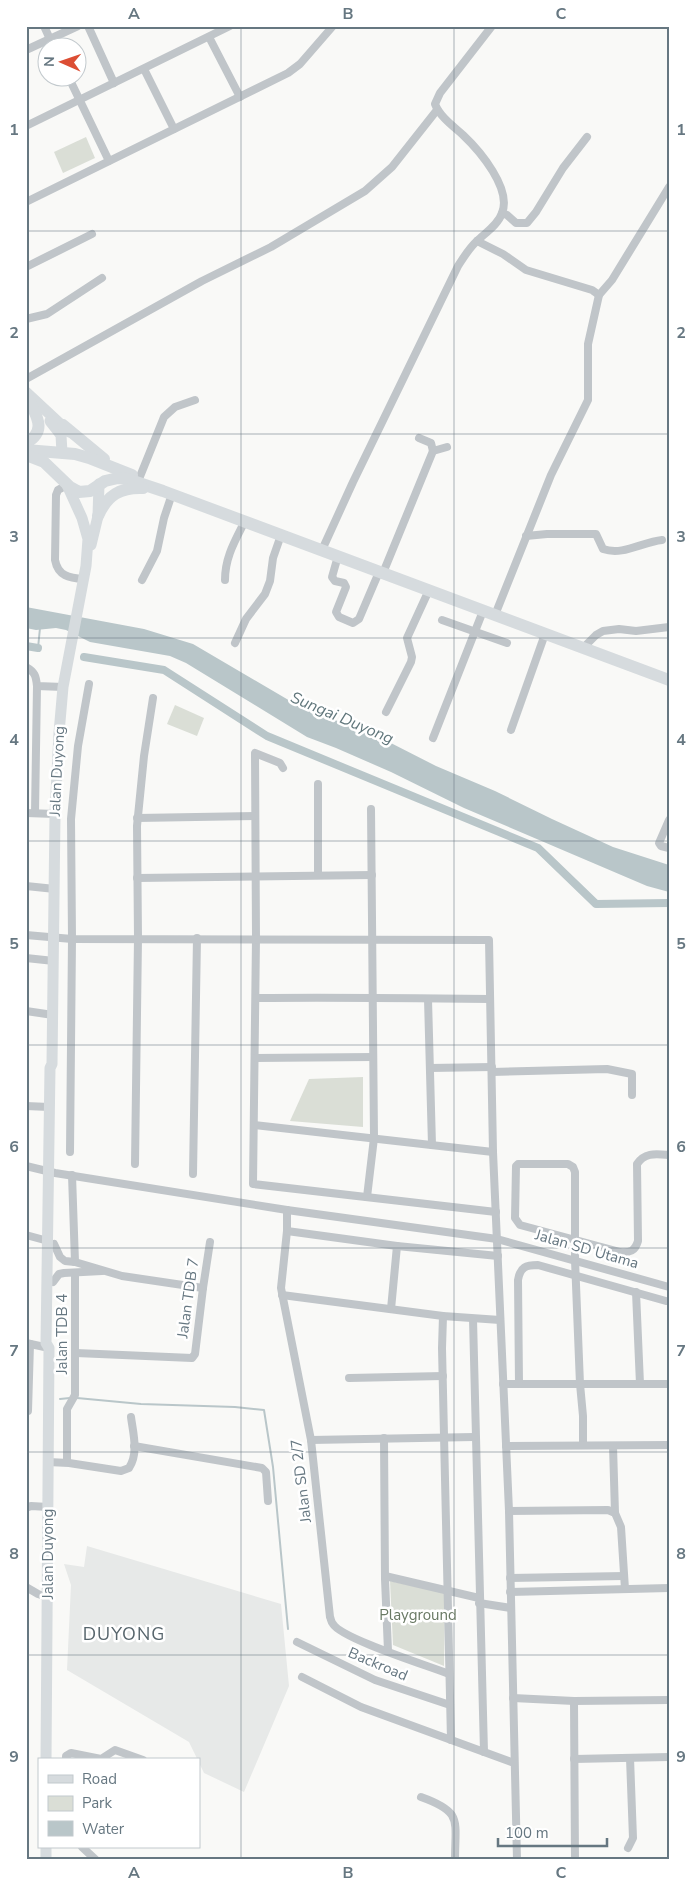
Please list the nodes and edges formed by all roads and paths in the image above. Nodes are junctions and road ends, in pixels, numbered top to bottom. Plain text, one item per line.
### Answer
1 (44, 26) edge
2 (78, 26) edge
3 (88, 26) edge
4 (230, 26) edge
5 (332, 26) edge
6 (492, 26) edge
7 (209, 37) junction
8 (50, 38) edge
9 (52, 38) edge
10 (38, 44) edge
11 (26, 50) edge
12 (144, 69) junction
13 (114, 83) junction
14 (74, 88) edge
15 (240, 97) junction
16 (80, 100) junction
17 (437, 110) junction
18 (26, 126) edge
19 (174, 129) junction
20 (587, 136) dead end
21 (109, 161) junction
22 (669, 187) edge
23 (26, 202) edge
24 (502, 213) junction
25 (92, 234) dead end
26 (477, 241) junction
27 (26, 267) edge
28 (102, 278) dead end
29 (595, 293) junction
30 (26, 319) edge
31 (26, 379) edge
32 (27, 396) edge
33 (195, 400) dead end
34 (63, 425) junction
35 (419, 438) dead end
36 (26, 443) edge
37 (447, 447) dead end
38 (26, 450) edge
39 (433, 450) junction
40 (62, 453) junction
41 (26, 455) edge
42 (89, 458) junction
43 (123, 472) junction
44 (139, 479) junction
45 (67, 484) junction
46 (99, 484) junction
47 (168, 492) junction
48 (98, 516) junction
49 (245, 522) junction
50 (280, 535) junction
51 (526, 536) junction
52 (662, 540) dead end
53 (322, 550) junction
54 (338, 556) junction
55 (86, 566) junction
56 (381, 572) junction
57 (84, 579) junction
58 (142, 580) dead end
59 (225, 580) dead end
60 (429, 590) junction
61 (482, 611) junction
62 (495, 615) junction
63 (442, 620) dead end
64 (669, 627) edge
65 (474, 632) junction
66 (545, 634) junction
67 (235, 643) dead end
68 (507, 643) dead end
69 (583, 648) junction
70 (26, 667) edge
71 (669, 680) edge
72 (89, 684) dead end
73 (37, 686) junction
74 (64, 687) junction
75 (153, 698) dead end
76 (386, 712) dead end
77 (510, 730) dead end
78 (434, 738) dead end
79 (284, 768) dead end
80 (318, 784) dead end
81 (372, 809) dead end
82 (30, 813) edge
83 (55, 814) junction
84 (255, 816) junction
85 (137, 818) junction
86 (669, 820) edge
87 (669, 848) edge
88 (256, 875) junction
89 (318, 875) junction
90 (372, 875) junction
91 (137, 878) junction
92 (26, 886) edge
93 (55, 889) junction
94 (26, 935) edge
95 (54, 938) junction
96 (138, 938) junction
97 (197, 938) junction
98 (256, 938) junction
99 (372, 938) junction
100 (72, 939) junction
101 (26, 958) edge
102 (54, 961) junction
103 (372, 997) junction
104 (256, 998) junction
105 (428, 999) junction
106 (490, 999) junction
107 (26, 1011) edge
108 (53, 1015) junction
109 (373, 1057) junction
110 (255, 1058) junction
111 (52, 1064) junction
112 (430, 1068) junction
113 (492, 1070) junction
114 (632, 1095) dead end
115 (26, 1106) edge
116 (49, 1107) junction
117 (254, 1125) junction
118 (374, 1138) junction
119 (432, 1145) junction
120 (70, 1152) dead end
121 (493, 1152) junction
122 (669, 1155) edge
123 (135, 1164) dead end
124 (26, 1166) edge
125 (52, 1172) junction
126 (193, 1174) dead end
127 (72, 1175) junction
128 (366, 1197) junction
129 (287, 1210) junction
130 (496, 1212) junction
131 (287, 1231) junction
132 (26, 1235) edge
133 (497, 1238) junction
134 (575, 1240) junction
135 (210, 1242) dead end
136 (51, 1243) junction
137 (397, 1246) junction
138 (498, 1256) junction
139 (575, 1260) junction
140 (75, 1262) junction
141 (106, 1271) junction
142 (75, 1273) junction
143 (576, 1276) junction
144 (53, 1282) junction
145 (669, 1286) edge
146 (202, 1288) junction
147 (636, 1292) junction
148 (282, 1295) junction
149 (666, 1301) dead end
150 (390, 1309) junction
151 (443, 1316) junction
152 (472, 1319) junction
153 (500, 1320) junction
154 (28, 1344) edge
155 (49, 1348) junction
156 (76, 1353) junction
157 (443, 1376) junction
158 (349, 1378) dead end
159 (503, 1384) junction
160 (519, 1384) junction
161 (580, 1384) junction
162 (640, 1384) junction
163 (667, 1384) dead end
164 (26, 1411) edge
165 (131, 1417) dead end
166 (445, 1437) junction
167 (474, 1437) junction
168 (384, 1438) junction
169 (311, 1440) junction
170 (583, 1445) junction
171 (134, 1446) junction
172 (506, 1446) junction
173 (613, 1446) junction
174 (669, 1446) edge
175 (48, 1462) junction
176 (67, 1462) junction
177 (268, 1501) dead end
178 (48, 1507) junction
179 (26, 1508) edge
180 (509, 1511) junction
181 (615, 1513) junction
182 (385, 1576) junction
183 (624, 1576) junction
184 (510, 1578) junction
185 (26, 1587) edge
186 (669, 1588) edge
187 (624, 1589) junction
188 (448, 1590) junction
189 (510, 1592) junction
190 (47, 1597) junction
191 (479, 1600) junction
192 (510, 1608) junction
193 (298, 1642) dead end
194 (388, 1651) junction
195 (449, 1674) junction
196 (302, 1677) dead end
197 (513, 1698) junction
198 (669, 1700) edge
199 (574, 1701) junction
200 (450, 1705) junction
201 (451, 1740) junction
202 (484, 1752) junction
203 (669, 1757) edge
204 (46, 1758) edge
205 (66, 1758) edge
206 (97, 1758) edge
207 (102, 1758) edge
208 (138, 1758) edge
209 (630, 1758) junction
210 (574, 1759) junction
211 (514, 1763) junction
212 (421, 1797) dead end
213 (83, 1848) edge
214 (628, 1848) dead end
215 (96, 1860) edge
216 (455, 1860) edge
217 (517, 1860) edge
218 (575, 1860) edge

1 - 8 street
2 - 9 street
3 - 13 street
4 - 7 street
5 - 15 street
6 - 17 street
7 - 12 street
7 - 15 street
10 - 11 street
12 - 13 street
12 - 19 street
13 - 16 street
14 - 16 street
15 - 19 street
16 - 18 street
16 - 21 street
17 - 24 street
17 - 31 street
19 - 21 street
20 - 24 street
21 - 23 street
22 - 29 street
24 - 26 street
25 - 27 street
26 - 29 street
26 - 53 street
28 - 30 street
29 - 51 street
32 - 34 main road
32 - 36 main road
32 - 40 main road
33 - 44 street
34 - 42 main road
34 - 43 main road
35 - 39 street
37 - 39 street
38 - 40 main road
39 - 56 street
40 - 42 main road
40 - 45 main road
41 - 45 main road
42 - 43 main road
42 - 46 main road
43 - 44 main road
44 - 47 main road
45 - 46 main road
45 - 55 main road, Jalan Duyong
45 - 57 street
46 - 47 main road
46 - 48 main road
47 - 48 main road
47 - 49 main road
47 - 58 street
48 - 55 main road
49 - 50 main road
49 - 59 street
50 - 53 main road
50 - 67 street
51 - 52 street
51 - 62 street
53 - 54 main road
54 - 56 main road
54 - 56 street
55 - 57 main road, Jalan Duyong
56 - 60 main road
57 - 74 main road, Jalan Duyong
60 - 61 main road
60 - 76 street
61 - 62 main road
61 - 65 street
62 - 66 main road
63 - 65 street
64 - 69 street
65 - 68 street
65 - 78 street
66 - 69 main road
66 - 77 street
69 - 71 main road
70 - 73 street
72 - 100 street
73 - 74 street
73 - 82 street
74 - 83 main road, Jalan Duyong
75 - 85 street
79 - 84 street
80 - 89 street
81 - 90 street
82 - 83 street
83 - 93 main road, Jalan Duyong
84 - 85 street
84 - 88 street
85 - 91 street
86 - 87 street
88 - 89 street
88 - 91 street
88 - 98 street
89 - 90 street
90 - 99 street
91 - 96 street
92 - 93 street
93 - 95 main road, Jalan Duyong
94 - 95 street
95 - 100 street
95 - 102 main road, Jalan Duyong
96 - 97 street
96 - 100 street
96 - 123 street
97 - 98 street
97 - 126 street
98 - 99 street
98 - 104 street
99 - 103 street
99 - 106 street
100 - 120 street
101 - 102 street
102 - 108 main road, Jalan Duyong
103 - 104 street
103 - 105 street
103 - 109 street
104 - 110 street
105 - 106 street
105 - 112 street
106 - 113 street
107 - 108 street
108 - 111 main road, Jalan Duyong
109 - 110 street
109 - 118 street
110 - 117 street
111 - 116 main road, Jalan Duyong
111 - 125 main road, Jalan Duyong
112 - 113 street
112 - 119 street
113 - 114 street
113 - 121 street
115 - 116 street
116 - 125 main road, Jalan Duyong
117 - 118 street
117 - 128 street
118 - 119 street
118 - 128 street
119 - 121 street
121 - 130 street
122 - 134 street
124 - 125 street, Jalan SD Utama
125 - 127 street, Jalan SD Utama
125 - 136 main road, Jalan Duyong
127 - 129 street, Jalan SD Utama
127 - 140 street
128 - 130 street
129 - 131 street, Jalan SD 2/7
129 - 133 street, Jalan SD Utama
130 - 133 street
131 - 137 street
131 - 148 street, Jalan SD 2/7
132 - 136 street
133 - 138 street
133 - 139 street, Jalan SD Utama
134 - 134 street
134 - 139 street
135 - 146 street, Jalan TDB 7
136 - 140 street
136 - 144 main road, Jalan Duyong
136 - 155 main road, Jalan Duyong
137 - 138 street
137 - 150 street
138 - 153 street
139 - 143 street
139 - 145 street, Jalan SD Utama
140 - 141 street
141 - 142 street
141 - 146 street
142 - 144 street
142 - 156 street, Jalan TDB 4
143 - 147 street
143 - 160 street
143 - 161 street
144 - 155 main road, Jalan Duyong
146 - 156 street, Jalan TDB 7
147 - 149 street
147 - 162 street
148 - 150 street
148 - 169 street, Jalan SD 2/7
150 - 151 street
151 - 152 street
151 - 157 street
152 - 153 street
152 - 167 street
153 - 159 street
154 - 155 street
154 - 164 street
155 - 175 main road, Jalan Duyong
156 - 176 street, Jalan TDB 4
157 - 158 street
157 - 166 street
159 - 160 street
159 - 172 street
160 - 161 street
161 - 162 street
161 - 170 street
162 - 163 street
165 - 171 street
166 - 167 street
166 - 168 street
166 - 188 street
167 - 191 street
168 - 169 street
168 - 182 street
169 - 194 street, Jalan SD 2/7
170 - 172 street
170 - 173 street
171 - 176 street
171 - 177 street
172 - 180 street
173 - 174 street
173 - 181 street
175 - 176 street
175 - 178 main road, Jalan Duyong
178 - 179 street
178 - 190 main road, Jalan Duyong
180 - 181 street
180 - 184 street
181 - 183 street
182 - 188 street
182 - 194 street
183 - 184 street
183 - 187 street
184 - 189 street
185 - 190 street
186 - 187 street
187 - 189 street
188 - 191 street
188 - 195 street
189 - 192 street
190 - 204 main road, Jalan Duyong
191 - 192 street
191 - 202 street
192 - 197 street
193 - 200 street, Backroad
194 - 195 street, Jalan SD 2/7
195 - 200 street
196 - 201 street
197 - 199 street
197 - 211 street
198 - 199 street
199 - 210 street
200 - 201 street
201 - 202 street
202 - 211 street
203 - 209 street
205 - 206 street
207 - 208 street
209 - 210 street
209 - 214 street
210 - 218 street
211 - 217 street
212 - 216 street
213 - 215 street

